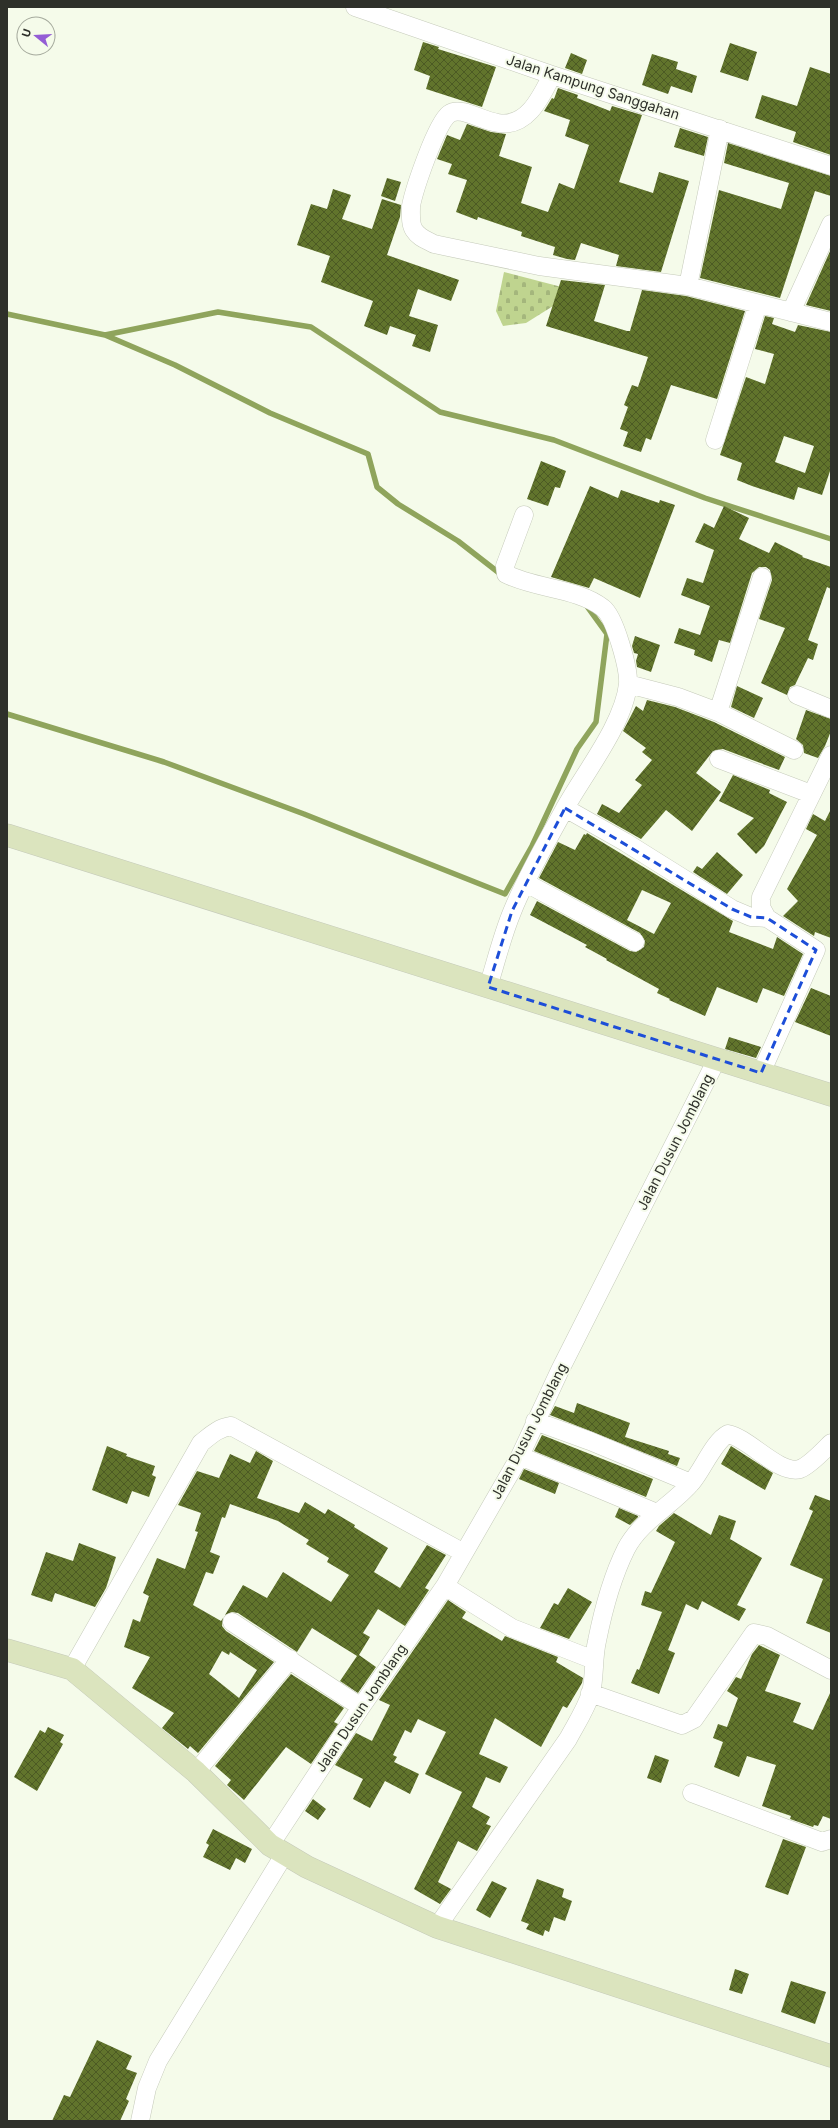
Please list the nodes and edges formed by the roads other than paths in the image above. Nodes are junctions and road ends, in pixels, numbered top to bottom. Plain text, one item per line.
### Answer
1 (355, 7) edge
2 (552, 75) junction
3 (720, 129) junction
4 (831, 166) edge
5 (831, 224) edge
6 (688, 286) junction
7 (758, 304) junction
8 (791, 312) junction
9 (831, 322) edge
10 (715, 440) dead end
11 (524, 515) dead end
12 (762, 577) dead end
13 (628, 684) junction
14 (797, 695) dead end
15 (831, 709) edge
16 (718, 712) junction
17 (794, 750) dead end
18 (831, 755) edge
19 (719, 759) dead end
20 (811, 794) junction
21 (565, 808) junction
22 (7, 835) edge
23 (526, 883) junction
24 (767, 918) junction
25 (635, 942) dead end
26 (824, 953) edge
27 (488, 987) junction
28 (717, 1059) junction
29 (761, 1073) junction
30 (831, 1095) edge
31 (535, 1421) junction
32 (831, 1443) edge
33 (520, 1456) junction
34 (691, 1483) junction
35 (657, 1513) junction
36 (464, 1554) junction
37 (445, 1586) junction
38 (232, 1622) dead end
39 (7, 1650) edge
40 (290, 1659) junction
41 (594, 1660) junction
42 (72, 1669) junction
43 (831, 1670) edge
44 (590, 1693) junction
45 (360, 1707) junction
46 (196, 1772) junction
47 (692, 1793) dead end
48 (831, 1839) edge
49 (277, 1850) junction
50 (437, 1927) junction
51 (831, 2056) edge
52 (140, 2121) edge

1 - 2 street, Jalan Kampung Sanggahan
2 - 3 street, Jalan Kampung Sanggahan
2 - 6 street
3 - 4 street, Jalan Kampung Sanggahan
3 - 6 street
5 - 8 street
6 - 7 street
7 - 8 street
7 - 10 street
8 - 9 street
11 - 13 street
12 - 16 street
13 - 16 street
13 - 21 street
14 - 15 street
16 - 17 street
18 - 20 street
19 - 20 street
20 - 24 street
21 - 23 street
21 - 24 street
22 - 27 street
23 - 25 street
23 - 27 street
24 - 26 street
26 - 29 street
27 - 28 street
28 - 29 street
28 - 31 street, Jalan Dusun Jomblang
29 - 30 street
31 - 33 street, Jalan Dusun Jomblang
31 - 34 street
32 - 34 street
33 - 35 street
33 - 36 street, Jalan Dusun Jomblang
34 - 35 street
35 - 41 street
36 - 37 street, Jalan Dusun Jomblang
36 - 42 street
37 - 41 street
37 - 45 street, Jalan Dusun Jomblang
38 - 40 street
39 - 42 street
40 - 45 street
40 - 46 street
41 - 44 street
42 - 46 street
43 - 44 street
44 - 50 street
45 - 49 street, Jalan Dusun Jomblang
46 - 49 street
47 - 48 street
49 - 50 street
49 - 52 street, Jalan Dusun Jomblang
50 - 51 street

